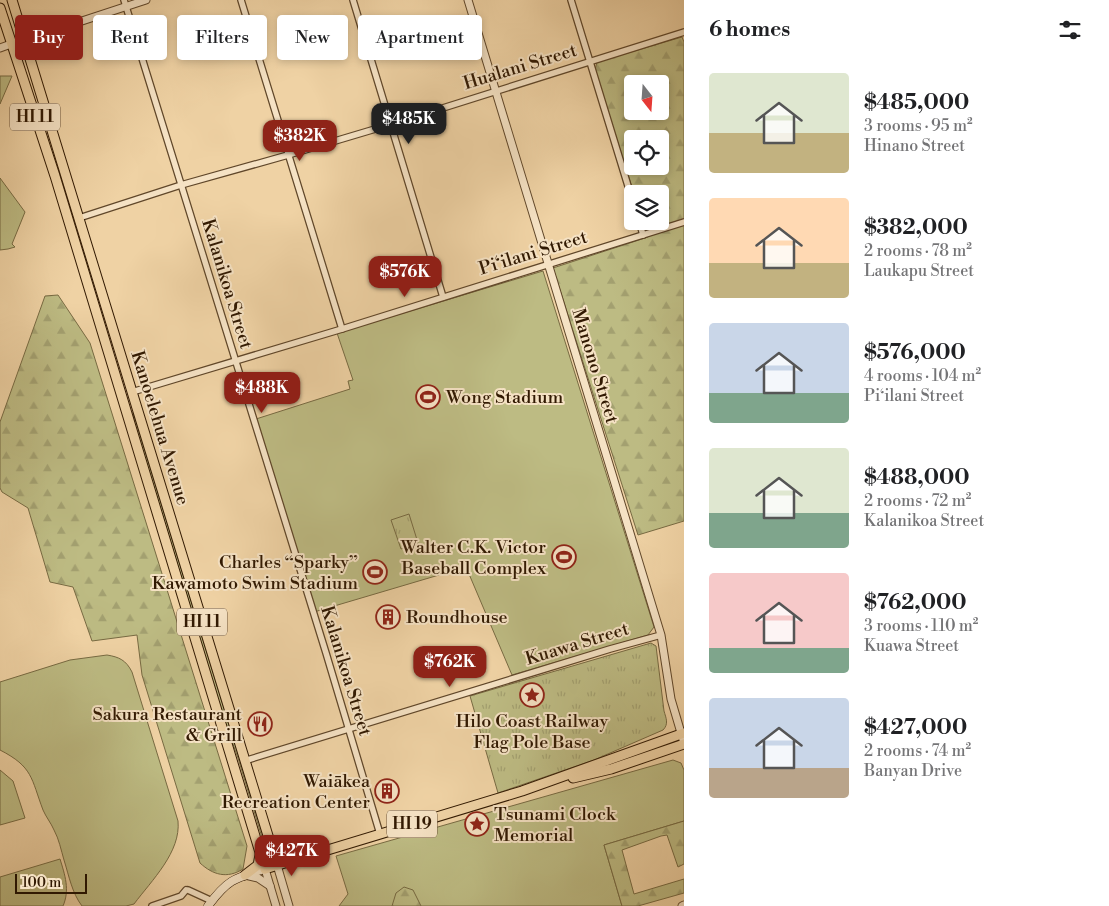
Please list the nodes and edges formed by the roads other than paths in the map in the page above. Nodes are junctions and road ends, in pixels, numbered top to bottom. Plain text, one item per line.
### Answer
1 (12, 0) edge
2 (146, 0) edge
3 (241, 0) edge
4 (353, 0) edge
5 (468, 0) edge
6 (571, 0) edge
7 (125, 3) edge
8 (0, 8) edge
9 (16, 15) edge
10 (83, 18) edge
11 (684, 32) edge
12 (15, 43) edge
13 (12, 44) junction
14 (0, 48) edge
15 (30, 60) edge
16 (590, 61) junction
17 (496, 90) junction
18 (392, 124) junction
19 (288, 156) junction
20 (181, 185) junction
21 (628, 185) edge
22 (78, 218) junction
23 (684, 222) edge
24 (642, 230) edge
25 (643, 235) junction
26 (549, 264) junction
27 (443, 297) junction
28 (342, 329) junction
29 (234, 360) junction
30 (116, 379) junction
31 (132, 392) junction
32 (128, 421) junction
33 (661, 635) junction
34 (348, 730) junction
35 (682, 734) edge
36 (684, 744) edge
37 (244, 761) junction
38 (522, 791) junction
39 (380, 834) junction
40 (260, 852) junction
41 (277, 865) junction
42 (265, 868) junction
43 (245, 875) junction
44 (271, 886) junction
45 (211, 902) edge
46 (152, 906) edge
47 (276, 906) edge
48 (289, 906) edge

1 - 9 main road, Kanoelehua Avenue / HI 11
2 - 7 street
3 - 19 street
4 - 18 street
5 - 17 street, Manono Street
6 - 16 street
7 - 10 street
7 - 20 street, Kalanikoa Street
8 - 13 main road, Kanoelehua Avenue / HI 11
11 - 16 street, Hualani Street
12 - 13 main road
13 - 14 street
13 - 30 main road, Kanoelehua Avenue / HI 11
15 - 22 main road, Kanoelehua Avenue / HI 11
16 - 17 street, Hualani Street
16 - 21 street
17 - 18 street, Hualani Street
17 - 26 street, Manono Street
18 - 19 street, Hualani Street
18 - 27 street
19 - 20 street, Hualani Street
19 - 28 street
20 - 22 street, Hualani Street
20 - 29 street, Kalanikoa Street
22 - 31 main road, Kanoelehua Avenue / HI 11
23 - 25 street, Pi‘ilani Street
24 - 25 street
25 - 26 street, Pi‘ilani Street
26 - 27 street, Pi‘ilani Street
26 - 33 street, Manono Street
27 - 28 street, Pi‘ilani Street
28 - 29 street, Pi‘ilani Street
29 - 31 street, Pi‘ilani Street
29 - 34 street, Kalanikoa Street
30 - 31 main road
30 - 32 main road, Kanoelehua Avenue / HI 11
31 - 32 main road
31 - 37 main road, Kanoelehua Avenue / HI 11
32 - 40 main road, Kanoelehua Avenue / HI 11
33 - 34 street, Kuawa Street
33 - 35 street, Manono Street
34 - 37 street, Kuawa Street
34 - 39 street, Kalanikoa Street
35 - 36 street, Manono Street
35 - 38 main road, HI 19
36 - 38 main road, HI 19
37 - 41 main road, Kanoelehua Avenue / HI 11
38 - 39 main road, HI 19
39 - 41 main road, HI 19
40 - 42 main road, Kanoelehua Avenue / HI 11
40 - 43 main road
41 - 42 main road, HI 19
41 - 48 street
42 - 43 main road, HI 19
42 - 44 street
43 - 44 street
43 - 45 main road, HI 19
44 - 47 street
45 - 46 street

